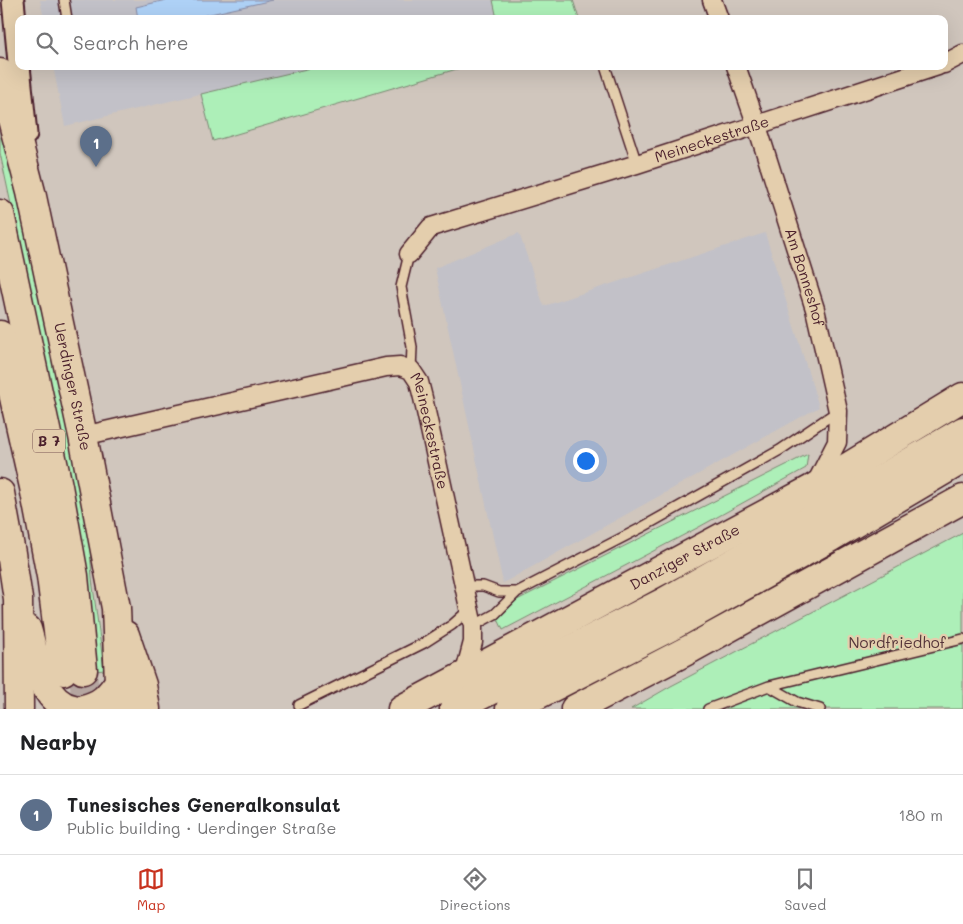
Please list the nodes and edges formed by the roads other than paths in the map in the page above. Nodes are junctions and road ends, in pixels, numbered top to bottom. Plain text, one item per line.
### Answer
1 (13, 0) edge
2 (64, 0) edge
3 (712, 0) edge
4 (66, 15) edge
5 (718, 15) edge
6 (15, 21) edge
7 (963, 54) edge
8 (948, 62) edge
9 (19, 70) edge
10 (607, 70) edge
11 (737, 70) edge
12 (926, 70) edge
13 (0, 73) edge
14 (757, 126) junction
15 (638, 164) junction
16 (31, 192) junction
17 (0, 214) edge
18 (409, 254) joint
19 (0, 335) edge
20 (411, 370) junction
21 (963, 397) edge
22 (838, 410) junction
23 (963, 431) edge
24 (83, 436) junction
25 (963, 459) edge
26 (812, 489) junction
27 (0, 493) edge
28 (963, 498) edge
29 (465, 586) junction
30 (517, 592) junction
31 (18, 599) junction
32 (116, 608) junction
33 (472, 618) junction
34 (963, 639) edge
35 (464, 676) junction
36 (119, 682) junction
37 (769, 686) junction
38 (299, 706) dead end
39 (19, 709) edge
40 (74, 709) edge
41 (83, 709) edge
42 (122, 709) edge
43 (146, 709) edge
44 (402, 709) edge
45 (454, 709) edge
46 (510, 709) edge
47 (575, 709) edge
48 (708, 709) edge
49 (820, 709) edge

1 - 6 street
2 - 4 lane
3 - 5 street
7 - 8 street
9 - 16 street, Uerdinger Straße
10 - 15 lane
11 - 14 street, Am Bonneshof
12 - 14 street, Meineckestraße
13 - 16 main road
14 - 15 street, Meineckestraße
14 - 22 street, Am Bonneshof
15 - 18 street, Meineckestraße
16 - 24 main road, Uerdinger Straße
17 - 19 main road, B 7
18 - 20 lane
20 - 24 street, Meineckestraße
20 - 29 street, Meineckestraße
21 - 26 main road, Danziger Straße
22 - 26 street, Am Bonneshof
22 - 30 lane
23 - 45 main road, Danziger Straße
24 - 32 main road, Uerdinger Straße
25 - 46 main road
26 - 35 main road, Danziger Straße
27 - 31 main road
28 - 47 main road
29 - 30 lane
29 - 33 street, Meineckestraße
30 - 33 lane
31 - 39 main road
31 - 40 main road
32 - 36 main road, Uerdinger Straße
32 - 43 main road
33 - 35 street, Meineckestraße
33 - 38 lane
34 - 37 lane
35 - 44 main road, Danziger Straße
36 - 41 main road
36 - 42 main road, Uerdinger Straße
37 - 48 lane
37 - 49 lane

